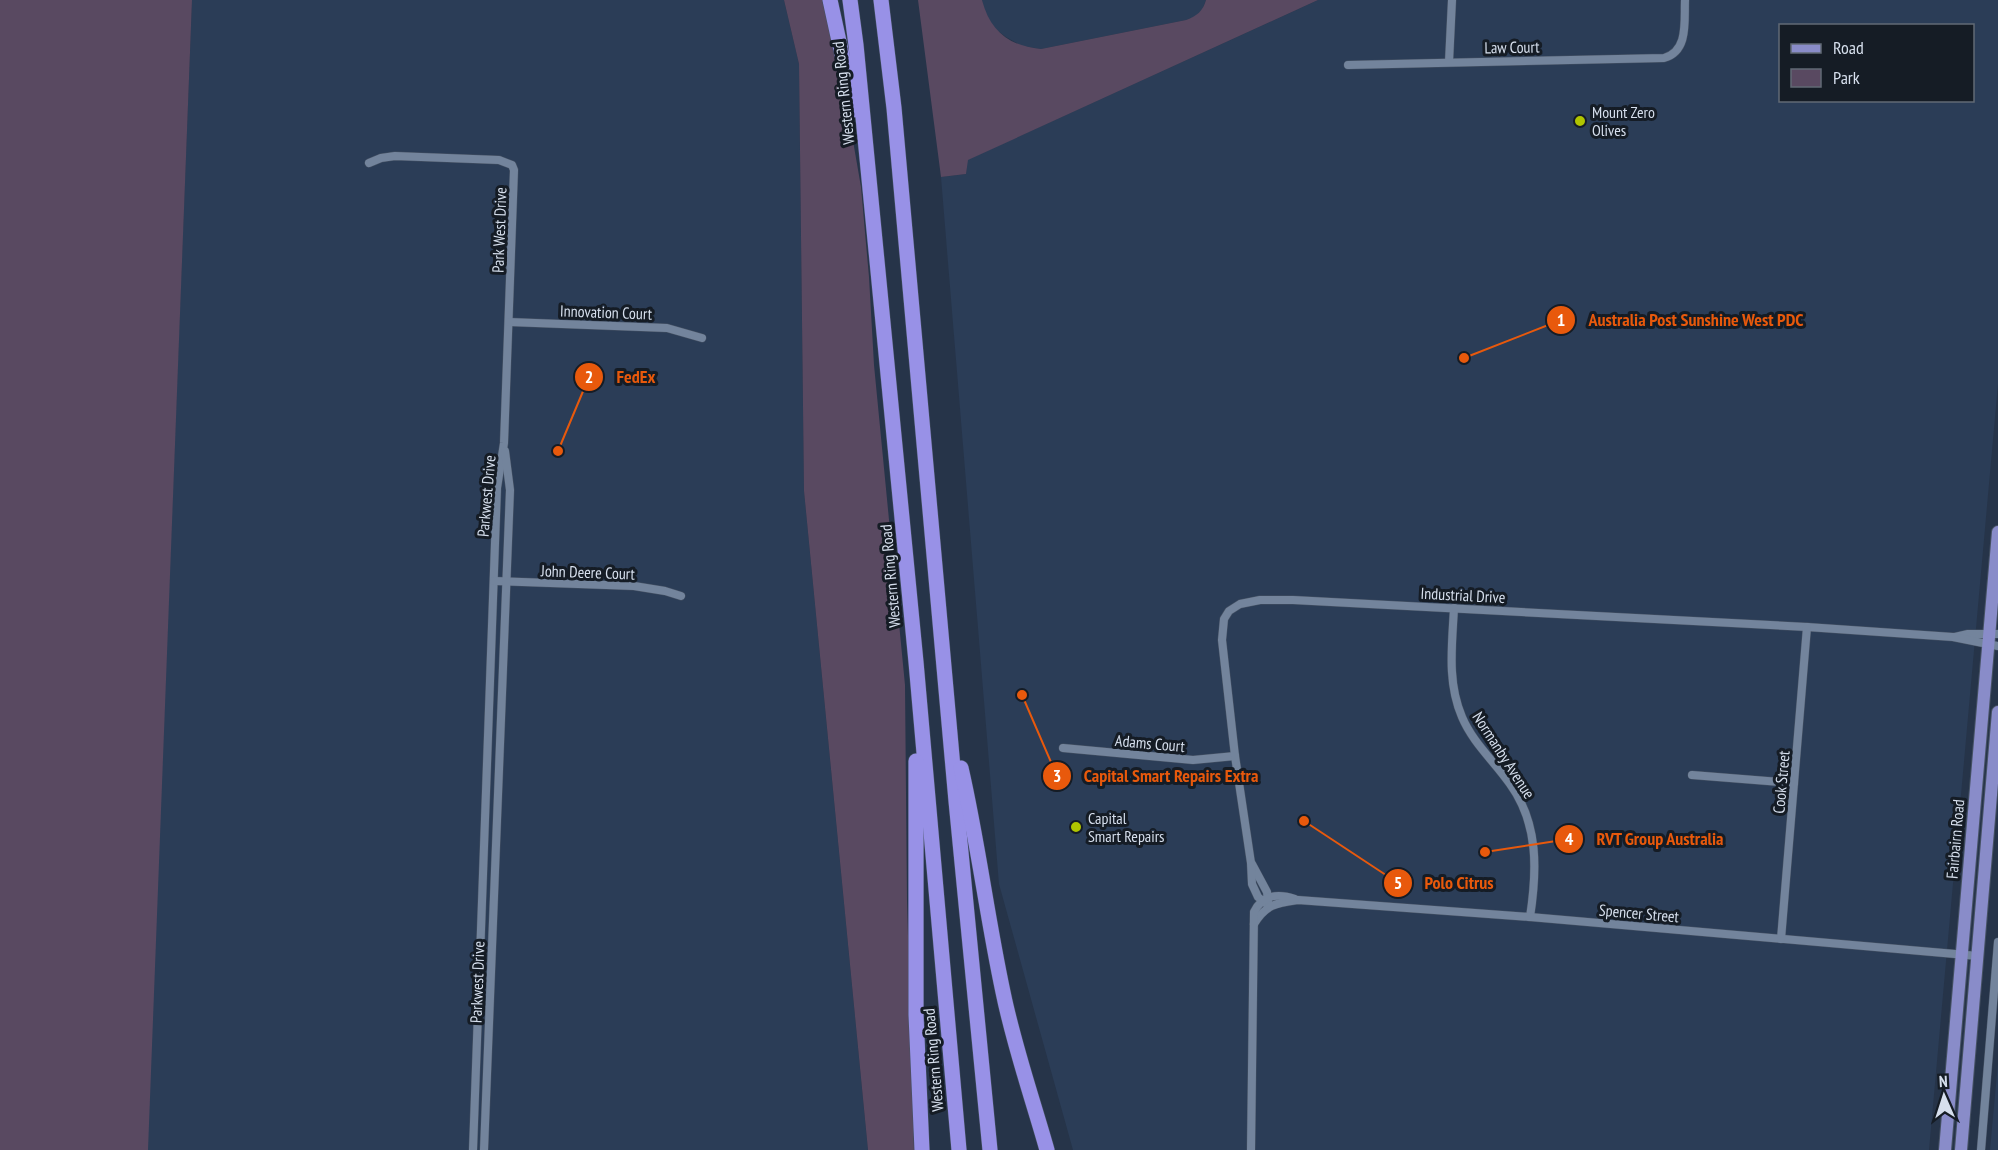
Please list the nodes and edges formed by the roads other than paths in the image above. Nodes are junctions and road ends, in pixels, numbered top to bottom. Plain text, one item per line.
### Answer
1 (830, 0) edge
2 (850, 0) edge
3 (881, 0) edge
4 (891, 0) edge
5 (1452, 0) edge
6 (1685, 0) edge
7 (1449, 62) junction
8 (1348, 64) dead end
9 (369, 163) dead end
10 (871, 193) junction
11 (905, 230) junction
12 (509, 322) junction
13 (702, 338) dead end
14 (504, 443) junction
15 (1998, 531) edge
16 (494, 581) junction
17 (507, 582) junction
18 (681, 596) dead end
19 (1454, 608) junction
20 (1807, 627) junction
21 (1993, 639) edge
22 (916, 662) junction
23 (949, 712) junction
24 (1998, 712) edge
25 (1063, 748) dead end
26 (1235, 756) junction
27 (1692, 775) dead end
28 (1794, 783) junction
29 (1267, 902) junction
30 (1530, 917) junction
31 (1781, 939) junction
32 (1998, 942) edge
33 (1962, 955) junction
34 (1978, 956) junction
35 (477, 1045) junction
36 (488, 1045) junction
37 (473, 1150) edge
38 (484, 1150) edge
39 (922, 1150) edge
40 (959, 1150) edge
41 (990, 1150) edge
42 (1048, 1150) edge
43 (1251, 1150) edge
44 (1945, 1150) edge
45 (1961, 1150) edge
46 (1981, 1150) edge

1 - 10 highway
2 - 10 highway, Western Ring Road
3 - 11 highway
4 - 11 highway
5 - 7 street
6 - 7 street, Law Court
7 - 8 street, Law Court
9 - 12 street, Park West Drive
10 - 22 highway, Western Ring Road
11 - 23 highway
12 - 13 street, Innovation Court
12 - 14 street, Park West Drive
14 - 16 street, Parkwest Drive
14 - 17 street, Parkwest Drive
15 - 21 main road, Fairbairn Road
16 - 17 street, John Deere Court
16 - 35 street, Parkwest Drive
17 - 18 street, John Deere Court
17 - 36 street, Parkwest Drive
19 - 20 street, Industrial Drive
19 - 26 street, Industrial Drive
19 - 30 street, Normanby Avenue
20 - 21 street, Industrial Drive
20 - 28 street, Cook Street
21 - 33 main road, Fairbairn Road
22 - 39 highway
22 - 40 highway, Western Ring Road
23 - 41 highway
23 - 42 highway
24 - 34 main road, Fairbairn Road
25 - 26 street, Adams Court
26 - 29 street, Industrial Drive
27 - 28 street
28 - 31 street, Cook Street
29 - 30 street, Spencer Street
29 - 43 street
30 - 31 street, Spencer Street
31 - 33 street, Spencer Street
32 - 46 street
33 - 34 street, Spencer Street
33 - 44 main road, Fairbairn Road
34 - 45 main road, Fairbairn Road
35 - 36 street
35 - 37 street, Parkwest Drive
36 - 38 street, Parkwest Drive

